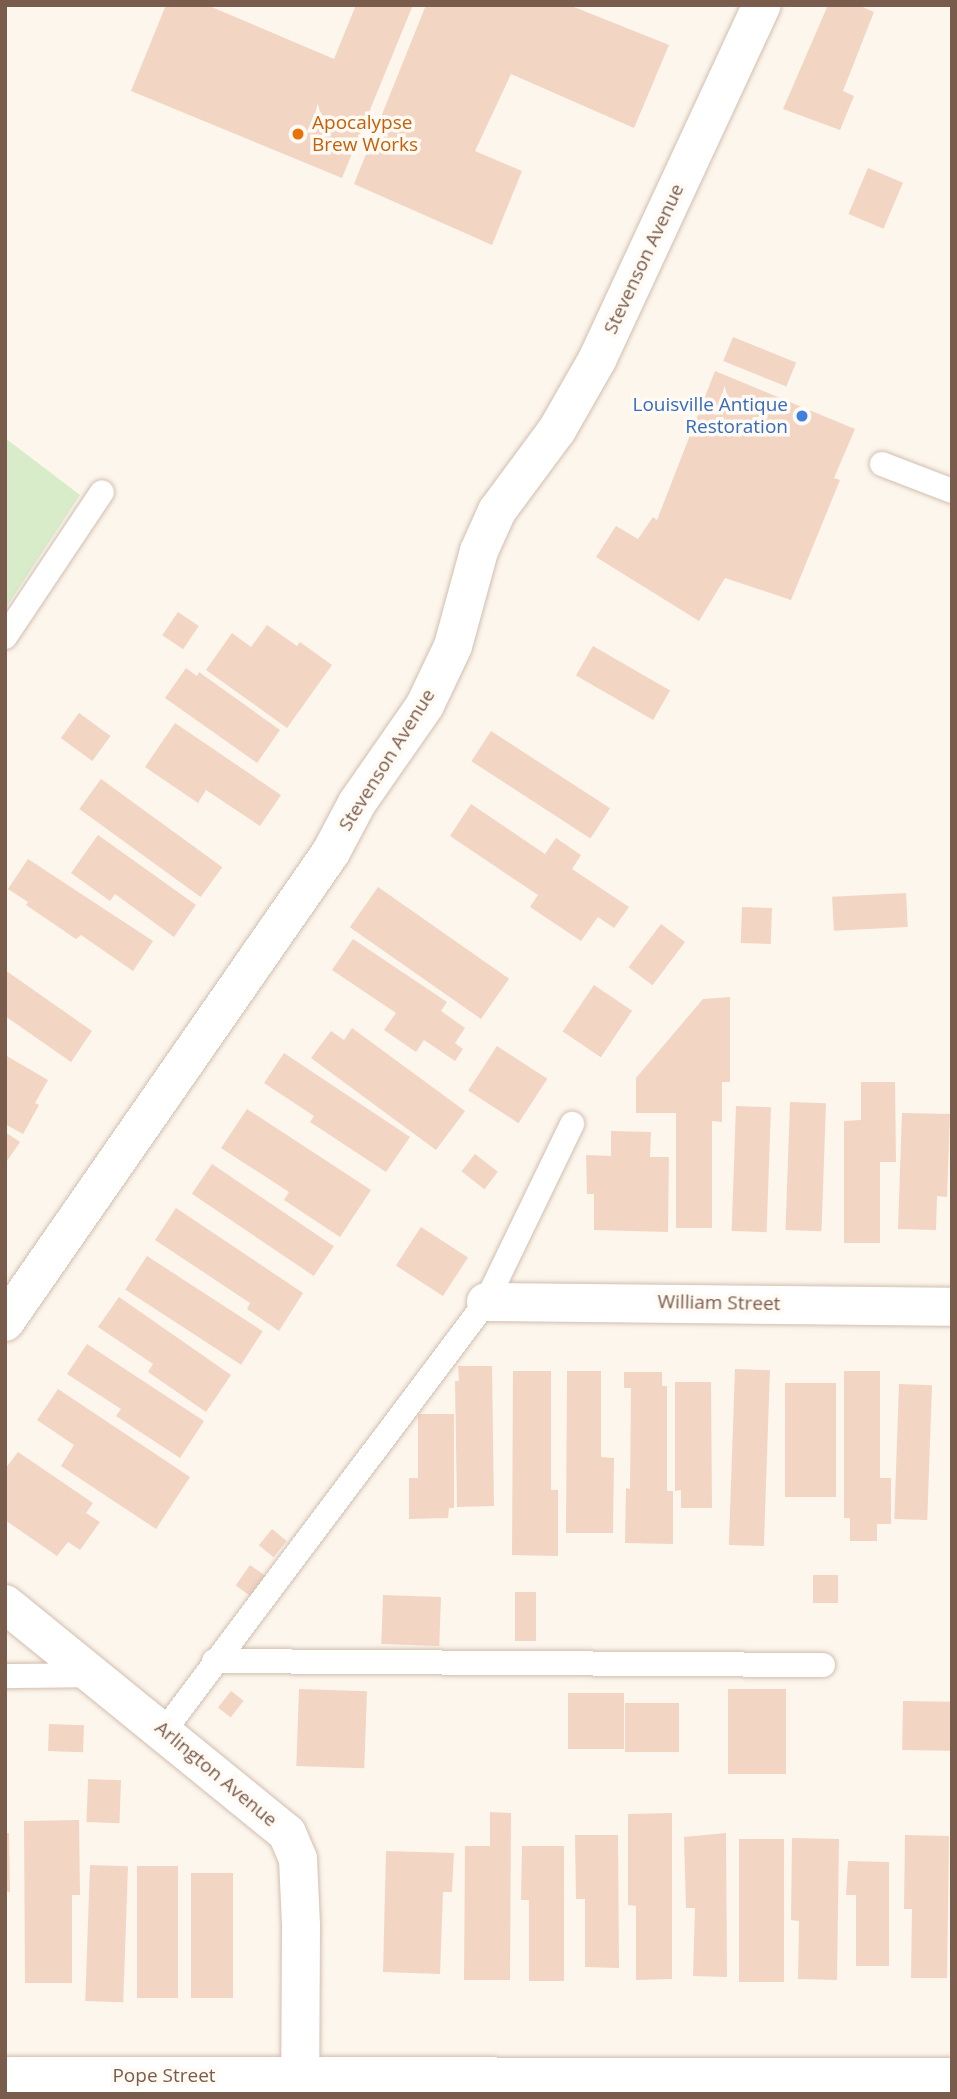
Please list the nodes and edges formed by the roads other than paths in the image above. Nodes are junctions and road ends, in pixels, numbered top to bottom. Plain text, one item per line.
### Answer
1 (762, 5) edge
2 (882, 464) dead end
3 (952, 491) edge
4 (102, 492) dead end
5 (5, 637) edge
6 (572, 1124) dead end
7 (486, 1301) junction
8 (952, 1307) edge
9 (5, 1322) edge
10 (5, 1604) edge
11 (214, 1661) junction
12 (823, 1665) dead end
13 (94, 1675) junction
14 (5, 1676) edge
15 (164, 1731) junction
16 (5, 2076) edge
17 (952, 2077) edge
18 (301, 2086) edge

1 - 9 street, Stevenson Avenue
2 - 3 lane
4 - 5 lane
6 - 7 lane
7 - 8 street, William Street
7 - 11 lane
10 - 13 street, Arlington Avenue
11 - 12 lane
11 - 15 lane
13 - 14 lane
13 - 15 street, Arlington Avenue
15 - 18 street, Arlington Avenue
16 - 18 street, Pope Street
17 - 18 street, Pope Street

